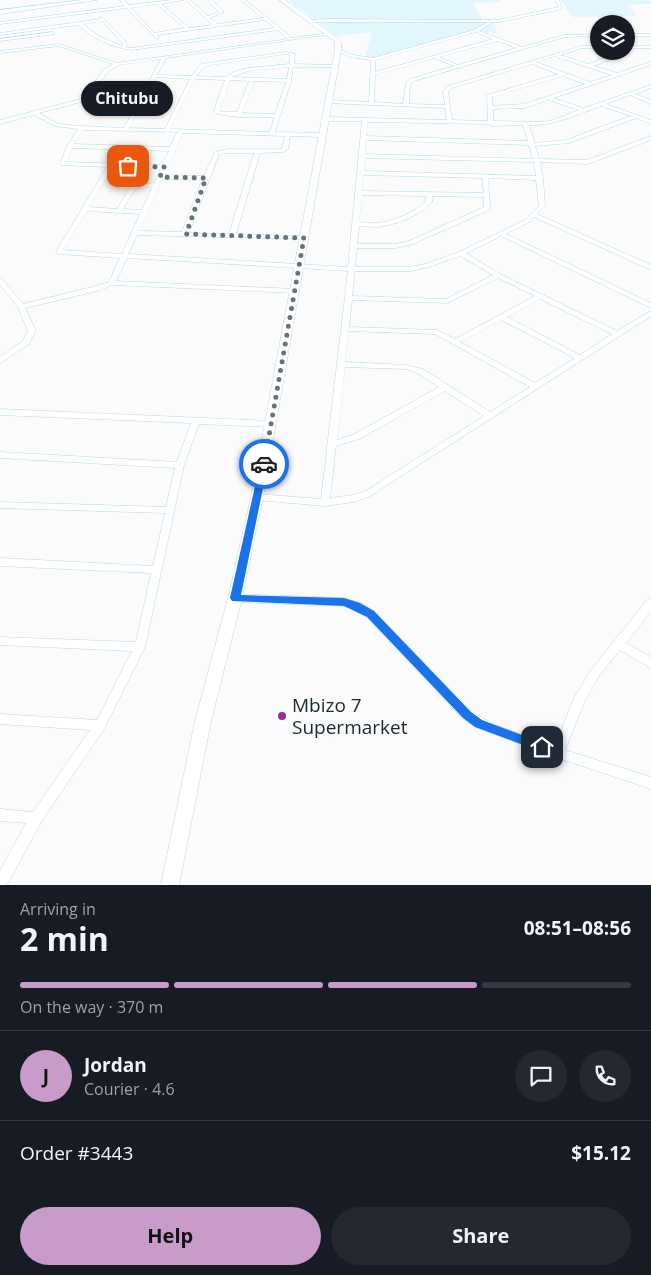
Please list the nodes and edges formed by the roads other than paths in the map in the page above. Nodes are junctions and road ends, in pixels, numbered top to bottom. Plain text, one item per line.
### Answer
1 (94, 0) edge
2 (122, 0) edge
3 (181, 0) edge
4 (188, 0) edge
5 (210, 0) edge
6 (243, 0) edge
7 (282, 0) edge
8 (557, 0) edge
9 (158, 3) junction
10 (128, 7) junction
11 (96, 11) junction
12 (0, 12) edge
13 (208, 17) junction
14 (266, 19) junction
15 (104, 20) junction
16 (493, 21) junction
17 (312, 22) junction
18 (0, 23) edge
19 (79, 23) junction
20 (216, 26) junction
21 (48, 27) junction
22 (188, 29) junction
23 (278, 29) junction
24 (476, 31) junction
25 (53, 33) junction
26 (0, 34) edge
27 (153, 34) junction
28 (329, 34) junction
29 (590, 35) edge
30 (637, 35) joint
31 (651, 35) edge
32 (291, 39) junction
33 (498, 39) junction
34 (0, 40) edge
35 (58, 45) junction
36 (164, 45) junction
37 (590, 47) edge
38 (635, 47) edge
39 (649, 47) edge
40 (124, 48) junction
41 (523, 49) junction
42 (338, 50) junction
43 (0, 52) edge
44 (174, 56) junction
45 (557, 56) junction
46 (436, 57) junction
47 (164, 58) junction
48 (373, 59) junction
49 (486, 59) junction
50 (606, 60) edge
51 (494, 63) dead end
52 (534, 63) junction
53 (651, 63) edge
54 (117, 64) junction
55 (292, 65) junction
56 (335, 66) junction
57 (503, 66) dead end
58 (589, 66) junction
59 (459, 67) junction
60 (511, 70) junction
61 (373, 74) junction
62 (564, 74) junction
63 (618, 75) junction
64 (156, 76) junction
65 (194, 76) junction
66 (228, 78) junction
67 (252, 79) junction
68 (289, 81) junction
69 (590, 84) junction
70 (651, 86) edge
71 (631, 94) junction
72 (548, 98) junction
73 (328, 102) junction
74 (651, 102) edge
75 (371, 104) junction
76 (602, 104) junction
77 (405, 105) junction
78 (448, 107) junction
79 (490, 108) junction
80 (584, 110) junction
81 (35, 113) junction
82 (240, 115) junction
83 (278, 116) junction
84 (637, 116) junction
85 (325, 119) junction
86 (364, 120) junction
87 (0, 122) edge
88 (651, 122) edge
89 (450, 123) junction
90 (491, 124) junction
91 (526, 125) junction
92 (82, 128) junction
93 (126, 128) junction
94 (167, 130) junction
95 (181, 130) junction
96 (272, 133) junction
97 (288, 134) junction
98 (322, 135) junction
99 (363, 138) junction
100 (651, 138) edge
101 (532, 144) junction
102 (70, 146) junction
103 (173, 148) junction
104 (257, 152) junction
105 (362, 156) junction
106 (537, 161) junction
107 (110, 166) junction
108 (164, 167) junction
109 (360, 174) junction
110 (485, 176) junction
111 (160, 177) junction
112 (206, 178) junction
113 (540, 178) junction
114 (156, 185) junction
115 (359, 193) junction
116 (429, 195) junction
117 (487, 195) junction
118 (85, 209) junction
119 (119, 211) junction
120 (144, 212) junction
121 (534, 215) junction
122 (356, 224) junction
123 (134, 233) junction
124 (186, 234) junction
125 (501, 234) junction
126 (232, 235) junction
127 (304, 238) junction
128 (355, 246) junction
129 (461, 253) junction
130 (124, 257) junction
131 (300, 266) junction
132 (651, 268) edge
133 (350, 269) junction
134 (498, 275) junction
135 (0, 280) edge
136 (112, 283) junction
137 (296, 291) junction
138 (540, 296) junction
139 (347, 298) junction
140 (651, 306) edge
141 (21, 307) junction
142 (651, 313) edge
143 (502, 317) junction
144 (346, 329) junction
145 (617, 334) junction
146 (456, 341) junction
147 (581, 358) junction
148 (0, 361) edge
149 (342, 364) junction
150 (535, 386) junction
151 (445, 387) junction
152 (0, 412) edge
153 (490, 416) junction
154 (196, 421) junction
155 (271, 424) junction
156 (332, 444) junction
157 (0, 455) edge
158 (180, 465) junction
159 (258, 497) junction
160 (325, 503) junction
161 (0, 505) edge
162 (169, 510) junction
163 (0, 562) edge
164 (158, 570) junction
165 (235, 598) junction
166 (651, 603) edge
167 (0, 641) edge
168 (619, 644) junction
169 (140, 647) junction
170 (651, 663) edge
171 (0, 719) edge
172 (100, 725) junction
173 (558, 753) junction
174 (651, 783) edge
175 (0, 815) edge
176 (36, 818) junction
177 (0, 885) edge
178 (170, 885) edge

1 - 12 street
2 - 10 street
3 - 9 street
4 - 13 street
5 - 13 street
6 - 14 street
7 - 17 street
8 - 16 street
9 - 10 street
9 - 22 street
10 - 11 street
10 - 27 street
11 - 15 street
11 - 18 street
13 - 20 street
14 - 20 street
14 - 23 street
15 - 19 street
15 - 40 street
16 - 17 street
16 - 24 street
17 - 28 street
19 - 21 street
19 - 40 street
20 - 22 street
21 - 25 street
21 - 26 street
22 - 27 street
23 - 32 street
23 - 36 street
24 - 33 street
24 - 48 street
25 - 34 street
25 - 35 street
27 - 36 street
28 - 32 street
28 - 42 street
29 - 41 street
30 - 31 street
30 - 39 street
32 - 44 street
33 - 41 street
33 - 46 street
35 - 43 street
35 - 54 street
36 - 40 street
36 - 44 street
37 - 45 street
38 - 39 street
41 - 49 street
42 - 48 street
42 - 56 street
44 - 47 street
45 - 52 street
45 - 58 street
46 - 59 street
46 - 61 street
47 - 54 street
47 - 64 street
48 - 61 street
49 - 51 street
49 - 59 street
50 - 58 street
52 - 60 street
52 - 62 street
53 - 63 street
54 - 81 street
55 - 56 street
55 - 65 street
55 - 66 street
55 - 68 street
56 - 73 street
57 - 60 street
58 - 63 street
59 - 77 street
60 - 78 street
61 - 75 street
62 - 69 street
62 - 79 street
63 - 69 street
64 - 65 street
64 - 93 street
65 - 66 street
65 - 94 street
66 - 67 street
66 - 82 street
67 - 68 street
67 - 82 street
68 - 83 street
69 - 72 street
70 - 71 street
71 - 74 street
71 - 76 street
72 - 79 street
72 - 80 street
73 - 75 street
73 - 85 street
75 - 77 street
76 - 80 street
76 - 84 street
77 - 78 street
78 - 89 street
79 - 90 street
80 - 91 street
81 - 87 street
81 - 92 street
82 - 83 street
83 - 96 street
84 - 88 street
84 - 101 street
85 - 86 street
85 - 98 street
86 - 89 street
86 - 99 street
89 - 90 street
90 - 91 street
91 - 101 street
92 - 93 street
92 - 102 street
93 - 94 street
94 - 95 street
95 - 96 street
95 - 103 street
96 - 97 street
97 - 98 street
97 - 104 street
98 - 127 street
99 - 101 street
99 - 105 street
100 - 106 street
101 - 106 street
102 - 103 street
102 - 107 street
103 - 108 street
104 - 112 street
104 - 126 street
105 - 106 street
105 - 109 street
106 - 113 street
107 - 108 street
107 - 118 street
108 - 111 street
109 - 110 street
109 - 115 street
110 - 113 street
110 - 117 street
111 - 112 street
111 - 114 street
112 - 124 street
113 - 121 street
114 - 119 street
114 - 120 street
115 - 116 street
115 - 122 street
116 - 117 street
116 - 122 street
117 - 128 street
118 - 119 street
118 - 130 street
119 - 120 street
120 - 123 street
121 - 125 street
121 - 132 street
122 - 128 street
123 - 124 street
123 - 130 street
124 - 126 street
125 - 129 street
125 - 140 street
126 - 127 street
127 - 131 street
128 - 133 street
129 - 133 street
129 - 134 street
130 - 131 street
130 - 136 street
131 - 133 street
131 - 137 street
133 - 139 street
134 - 138 street
134 - 139 street
135 - 141 street
136 - 137 street
136 - 141 street
137 - 155 street
138 - 143 street
138 - 145 street
139 - 144 street
141 - 148 street
142 - 145 street
143 - 146 street
143 - 147 street
144 - 146 street
144 - 149 street
145 - 147 street
146 - 150 street
147 - 150 street
149 - 151 street
149 - 156 street
150 - 153 street
151 - 153 street
151 - 156 street
152 - 154 street
153 - 160 street
154 - 155 street
154 - 158 street
155 - 159 street
156 - 160 street
157 - 158 street
158 - 162 street
159 - 160 street
159 - 165 street
161 - 162 street
162 - 164 street
163 - 164 street
164 - 169 street
165 - 173 street
165 - 178 street
166 - 168 street
167 - 169 street
168 - 170 street
168 - 173 street
169 - 172 street
171 - 172 street
172 - 176 street
173 - 174 street
175 - 176 street
176 - 177 street

